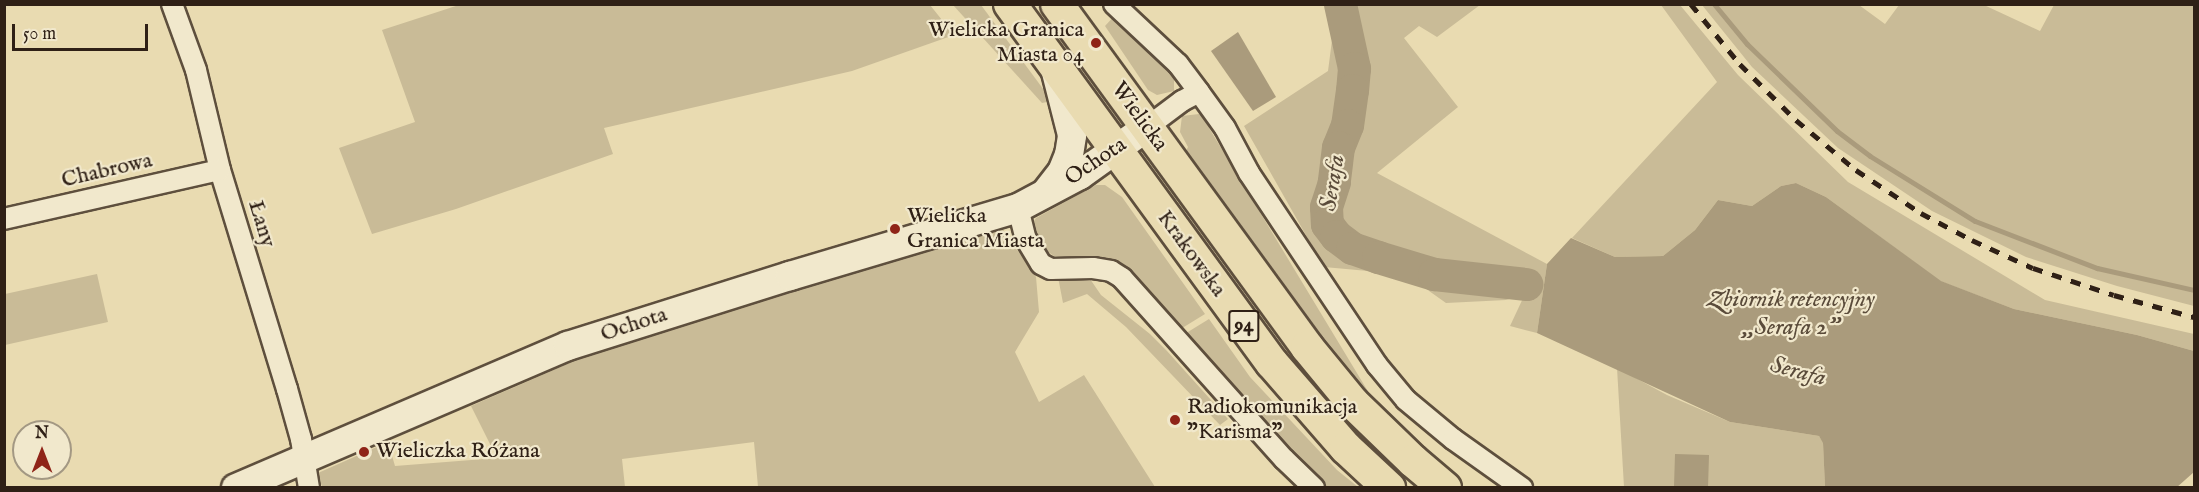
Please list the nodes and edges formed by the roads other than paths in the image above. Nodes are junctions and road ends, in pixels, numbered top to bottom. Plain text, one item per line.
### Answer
1 (172, 4) edge
2 (1010, 4) edge
3 (1057, 4) edge
4 (1114, 4) edge
5 (1053, 64) junction
6 (1199, 92) junction
7 (1146, 128) junction
8 (1114, 150) junction
9 (219, 170) junction
10 (1044, 196) junction
11 (1018, 208) junction
12 (4, 219) edge
13 (1220, 229) joint
14 (303, 459) junction
15 (236, 488) edge
16 (309, 488) edge
17 (1314, 488) edge
18 (1389, 488) edge
19 (1446, 488) edge
20 (1522, 488) edge

1 - 9 street, Łany
2 - 5 main road, 94
3 - 7 main road, Wielicka / 94
4 - 6 street
5 - 8 main road, Krakowska / 94
5 - 10 street, Ochota
6 - 7 street
6 - 20 street
7 - 8 street, Ochota
7 - 13 main road, Wielicka / 94
8 - 10 street, Ochota
8 - 18 main road, Krakowska / 94
9 - 12 street, Chabrowa
9 - 14 street, Łany
10 - 11 street, Ochota
11 - 14 street, Ochota
11 - 17 street
13 - 19 main road, Krakowska / 94
14 - 15 street, Ochota
14 - 16 street, Łany

